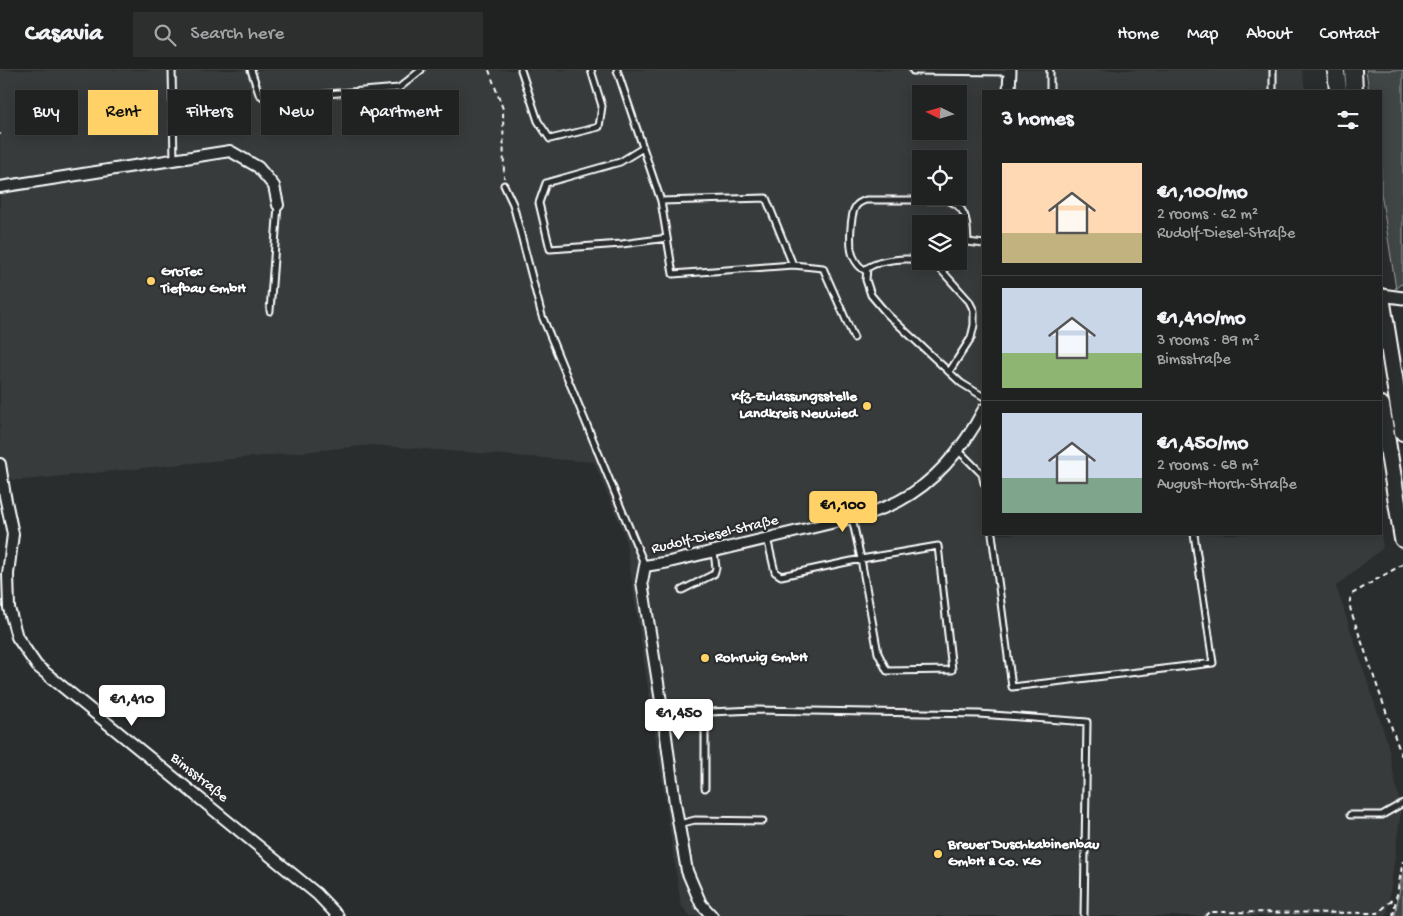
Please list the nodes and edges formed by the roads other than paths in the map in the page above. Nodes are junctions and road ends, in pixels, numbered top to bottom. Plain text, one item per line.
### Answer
1 (172, 70) edge
2 (251, 70) edge
3 (420, 70) edge
4 (522, 70) edge
5 (591, 70) edge
6 (617, 70) edge
7 (1050, 70) edge
8 (1273, 70) edge
9 (1336, 70) edge
10 (1352, 70) edge
11 (1010, 71) edge
12 (913, 72) dead end
13 (1009, 90) edge
14 (1050, 90) edge
15 (1272, 90) edge
16 (1338, 90) edge
17 (1354, 90) edge
18 (643, 148) junction
19 (174, 159) junction
20 (504, 185) road end
21 (0, 187) edge
22 (661, 201) junction
23 (278, 205) joint
24 (667, 238) junction
25 (968, 242) joint
26 (982, 244) edge
27 (912, 259) edge
28 (793, 265) junction
29 (941, 270) edge
30 (866, 271) junction
31 (1382, 296) edge
32 (1403, 298) edge
33 (1382, 302) edge
34 (270, 311) dead end
35 (854, 338) dead end
36 (949, 372) junction
37 (982, 396) edge
38 (1382, 411) edge
39 (982, 412) edge
40 (1403, 432) edge
41 (958, 450) junction
42 (0, 464) edge
43 (982, 475) edge
44 (2, 493) edge
45 (852, 518) junction
46 (992, 535) edge
47 (1194, 535) edge
48 (767, 538) junction
49 (1403, 538) edge
50 (714, 551) junction
51 (860, 559) junction
52 (645, 566) junction
53 (682, 590) dead end
54 (705, 713) junction
55 (664, 714) junction
56 (705, 788) dead end
57 (1403, 803) edge
58 (1350, 815) dead end
59 (763, 821) dead end
60 (678, 824) junction
61 (338, 916) edge
62 (712, 916) edge
63 (1084, 916) edge

1 - 19 lane
2 - 3 lane
4 - 5 lane
6 - 18 lane
7 - 14 lane
8 - 15 lane
9 - 16 highway
10 - 17 highway
11 - 12 lane
11 - 13 street
18 - 22 lane
18 - 24 lane
19 - 21 street
19 - 23 street
20 - 52 lane
22 - 24 lane
22 - 28 lane
23 - 34 lane
24 - 28 lane
25 - 26 lane
25 - 30 lane
27 - 30 lane
28 - 35 lane
29 - 36 lane
30 - 36 lane
31 - 32 street
33 - 40 highway
36 - 37 lane
38 - 49 highway
39 - 41 street, Rudolf-Diesel-Straße
41 - 43 lane
41 - 45 street, Rudolf-Diesel-Straße
42 - 44 street, Bimsstraße
44 - 61 street, Bimsstraße
45 - 48 street, Rudolf-Diesel-Straße
45 - 51 lane
46 - 47 lane
48 - 50 street, Rudolf-Diesel-Straße
48 - 51 lane
50 - 52 street, Rudolf-Diesel-Straße
50 - 53 lane
51 - 51 lane
52 - 55 street
54 - 55 lane
54 - 56 lane
54 - 63 lane
55 - 60 street
57 - 58 lane
59 - 60 lane
60 - 62 street

